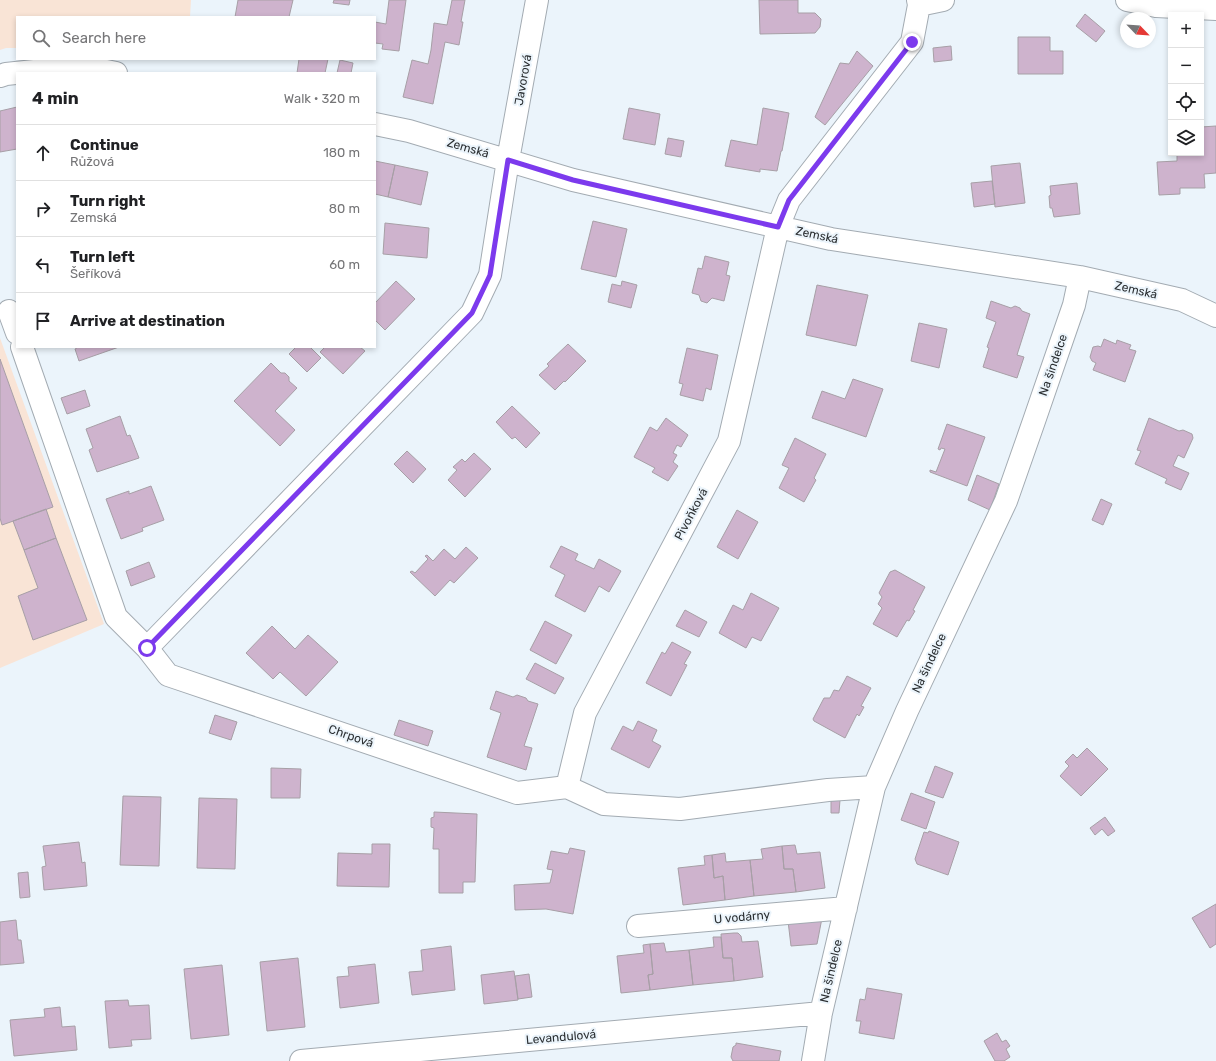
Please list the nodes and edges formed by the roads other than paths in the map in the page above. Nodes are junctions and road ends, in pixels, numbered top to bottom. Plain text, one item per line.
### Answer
1 (537, 0) edge
2 (943, 0) edge
3 (1126, 0) edge
4 (919, 3) edge
5 (1216, 9) edge
6 (25, 72) edge
7 (111, 72) edge
8 (16, 73) edge
9 (0, 76) edge
10 (376, 124) edge
11 (508, 160) junction
12 (778, 227) junction
13 (1080, 277) junction
14 (9, 311) dead end
15 (1216, 316) edge
16 (16, 331) edge
17 (22, 348) edge
18 (147, 648) junction
19 (874, 786) junction
20 (567, 787) junction
21 (846, 908) junction
22 (638, 926) dead end
23 (821, 1012) junction
24 (301, 1061) edge
25 (813, 1061) edge

1 - 11 street, Javorová
2 - 4 street
3 - 5 street
4 - 12 street, Pivoňková
6 - 7 street
8 - 9 street
10 - 11 street, Zemská
11 - 12 street, Zemská
11 - 18 street, Javorová
12 - 13 street, Zemská
12 - 20 street, Pivoňková
13 - 15 street, Zemská
13 - 19 street, Na šindelce
14 - 16 street
17 - 18 street, Chrpová
18 - 20 street, Chrpová
19 - 20 street
19 - 21 street, Na šindelce
21 - 22 street, U vodárny
21 - 23 street, Na šindelce
23 - 24 street, Levandulová
23 - 25 street, Na šindelce

